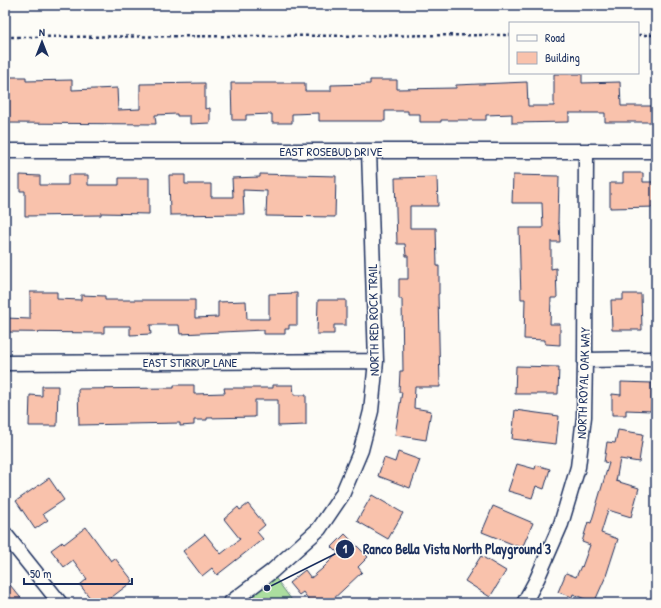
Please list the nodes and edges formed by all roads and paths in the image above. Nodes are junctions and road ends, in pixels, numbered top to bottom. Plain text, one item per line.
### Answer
1 (509, 35) edge
2 (639, 35) edge
3 (656, 35) edge
4 (5, 37) edge
5 (5, 151) edge
6 (369, 151) junction
7 (656, 151) edge
8 (586, 152) junction
9 (656, 359) edge
10 (585, 360) junction
11 (376, 361) junction
12 (5, 363) edge
13 (5, 534) edge
14 (60, 603) edge
15 (230, 603) edge
16 (524, 603) edge

1 - 4 path
2 - 3 path
5 - 6 street, EAST ROSEBUD DRIVE
6 - 8 street, EAST ROSEBUD DRIVE
6 - 11 street, NORTH RED ROCK TRAIL
7 - 8 street, EAST ROSEBUD DRIVE
8 - 10 street, NORTH ROYAL OAK WAY
9 - 10 street
10 - 16 street, NORTH ROYAL OAK WAY
11 - 12 street, EAST STIRRUP LANE
11 - 15 street, NORTH RED ROCK TRAIL
13 - 14 street

